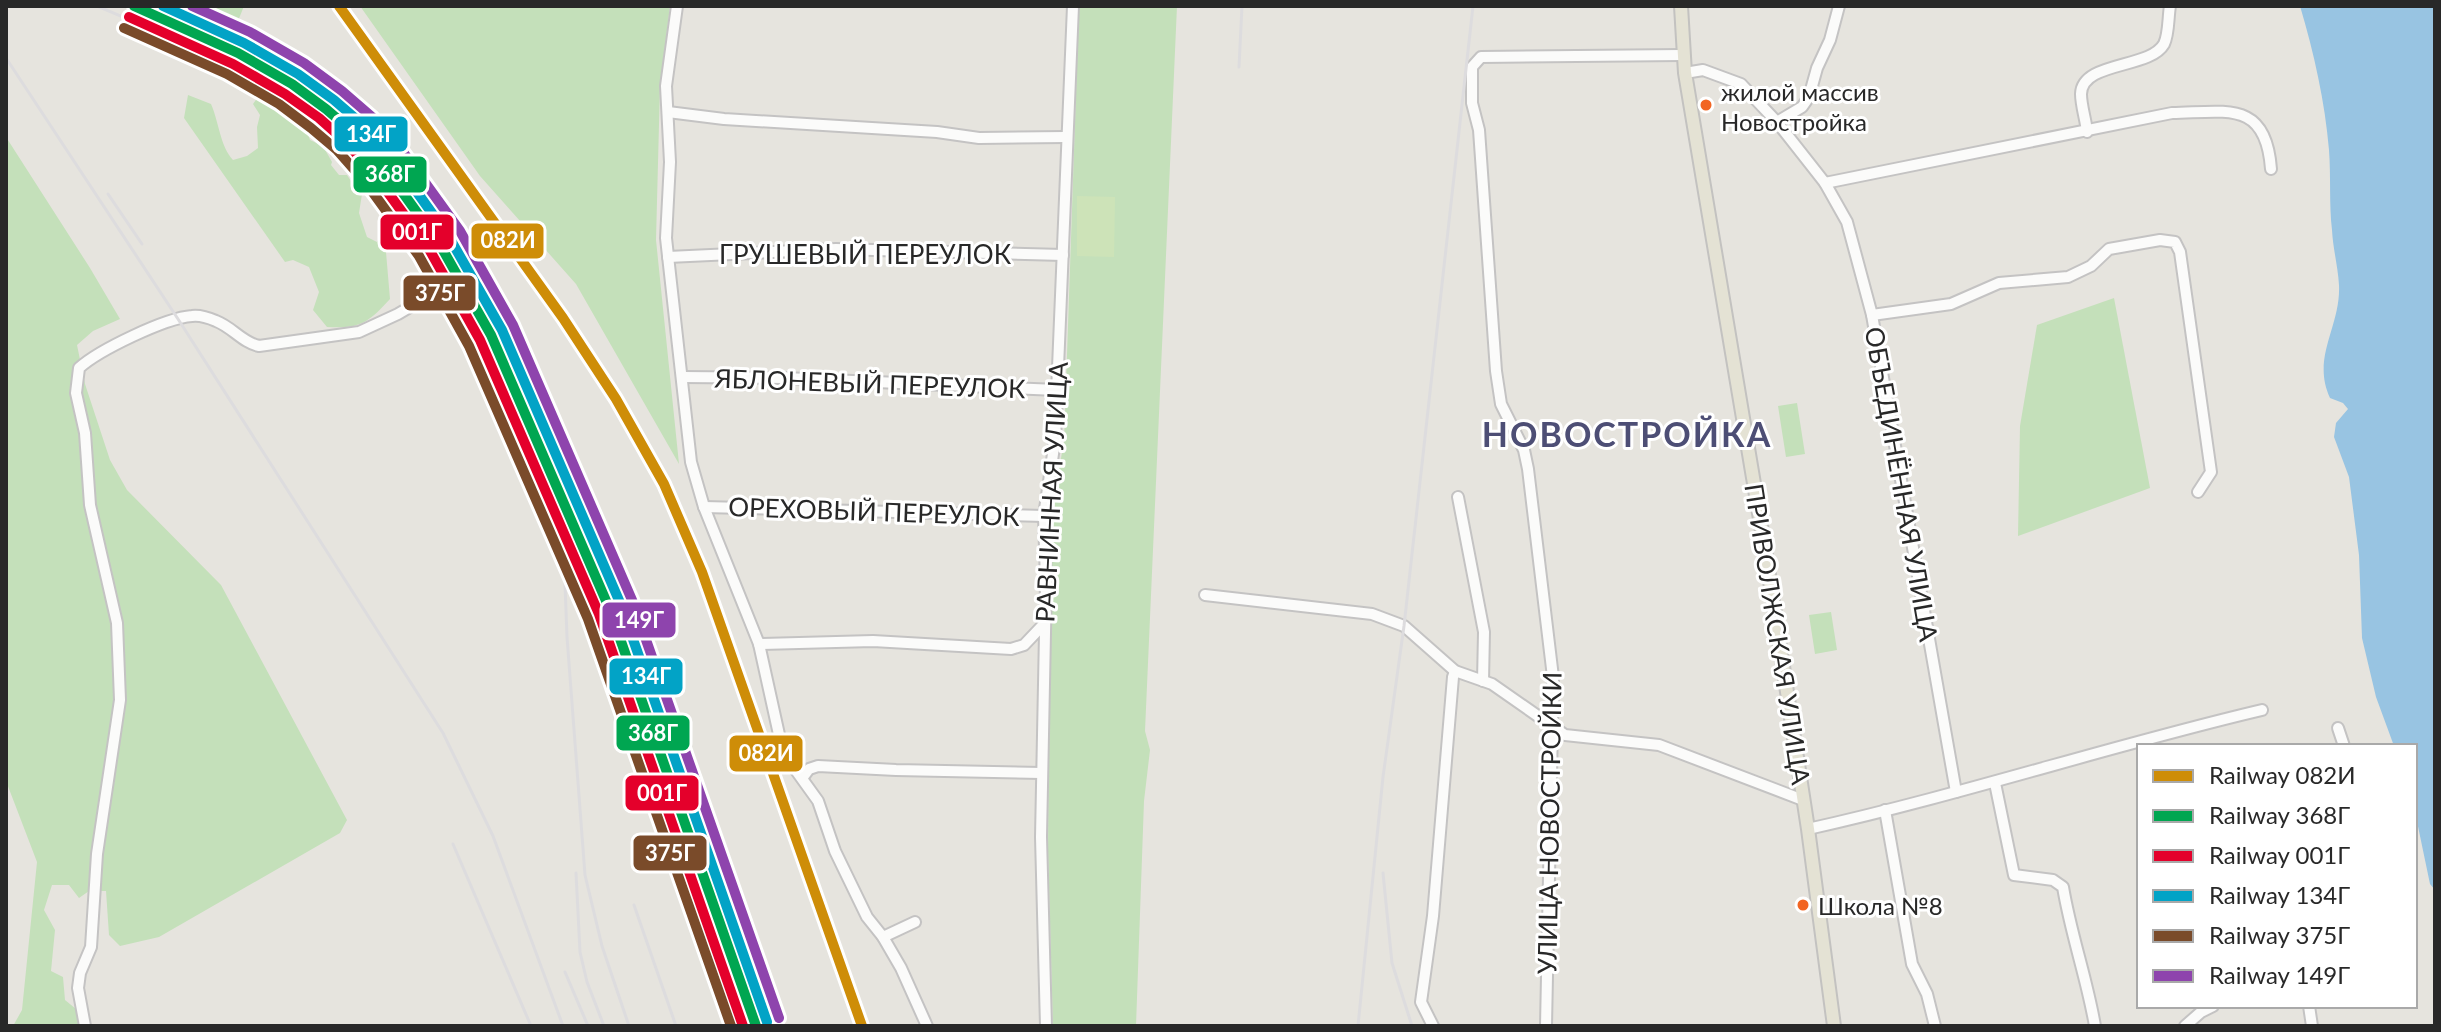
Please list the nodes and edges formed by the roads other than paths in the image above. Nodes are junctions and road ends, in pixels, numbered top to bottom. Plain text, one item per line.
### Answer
1 (677, 6) edge
2 (1073, 6) edge
3 (1681, 6) edge
4 (1839, 6) edge
5 (2170, 6) edge
6 (1682, 55) junction
7 (1685, 73) junction
8 (668, 112) junction
9 (1777, 122) junction
10 (2087, 132) junction
11 (1066, 137) junction
12 (2271, 169) dead end
13 (1825, 183) junction
14 (1063, 255) junction
15 (668, 257) junction
16 (425, 298) dead end
17 (1872, 315) junction
18 (683, 377) junction
19 (1057, 390) junction
20 (2198, 492) dead end
21 (1458, 497) dead end
22 (704, 507) junction
23 (1044, 516) junction
24 (1205, 595) dead end
25 (1043, 625) junction
26 (759, 644) junction
27 (1455, 671) junction
28 (1483, 681) junction
29 (2262, 710) dead end
30 (1554, 726) junction
31 (2338, 728) dead end
32 (2164, 740) edge
33 (2343, 744) edge
34 (2137, 747) edge
35 (1041, 773) junction
36 (803, 777) junction
37 (1995, 783) junction
38 (1956, 792) junction
39 (1803, 800) junction
40 (1885, 810) junction
41 (1808, 829) junction
42 (915, 922) dead end
43 (883, 937) junction
44 (2209, 1008) edge
45 (2188, 1025) edge
46 (85, 1026) edge
47 (927, 1026) edge
48 (1046, 1026) edge
49 (1433, 1026) edge
50 (1546, 1026) edge
51 (1834, 1026) edge
52 (1935, 1026) edge
53 (2095, 1026) edge

1 - 8 street
2 - 11 street, РАВНИННАЯ УЛИЦА
3 - 6 main road, ПРИВОЛЖСКАЯ УЛИЦА
4 - 9 street
5 - 10 street
6 - 7 main road, ПРИВОЛЖСКАЯ УЛИЦА
6 - 30 street, УЛИЦА НОВОСТРОЙКИ
7 - 9 street, ОБЪЕДИНЁННАЯ УЛИЦА
7 - 39 main road, ПРИВОЛЖСКАЯ УЛИЦА
8 - 11 street
8 - 15 street
9 - 13 street, ОБЪЕДИНЁННАЯ УЛИЦА
10 - 12 street
10 - 13 street
11 - 14 street, РАВНИННАЯ УЛИЦА
13 - 17 street, ОБЪЕДИНЁННАЯ УЛИЦА
14 - 15 street, ГРУШЕВЫЙ ПЕРЕУЛОК
14 - 19 street, РАВНИННАЯ УЛИЦА
15 - 18 street
16 - 46 street
17 - 20 street
17 - 38 street, ОБЪЕДИНЁННАЯ УЛИЦА
18 - 19 street, ЯБЛОНЕВЫЙ ПЕРЕУЛОК
18 - 22 street
19 - 23 street, РАВНИННАЯ УЛИЦА
21 - 28 street
22 - 23 street, ОРЕХОВЫЙ ПЕРЕУЛОК
22 - 26 street
23 - 25 street, РАВНИННАЯ УЛИЦА
24 - 27 street
25 - 26 street
25 - 35 street, РАВНИННАЯ УЛИЦА
26 - 36 street
27 - 28 street
27 - 49 street
28 - 30 street
29 - 32 street
30 - 39 street
30 - 50 street, УЛИЦА НОВОСТРОЙКИ
31 - 33 street
34 - 37 street
35 - 36 street
35 - 48 street, РАВНИННАЯ УЛИЦА
36 - 43 street
37 - 38 street
37 - 53 street
38 - 40 street
39 - 41 main road, ПРИВОЛЖСКАЯ УЛИЦА
40 - 41 street
40 - 52 street
41 - 51 main road, ПРИВОЛЖСКАЯ УЛИЦА
42 - 43 street
43 - 47 street
44 - 45 street

